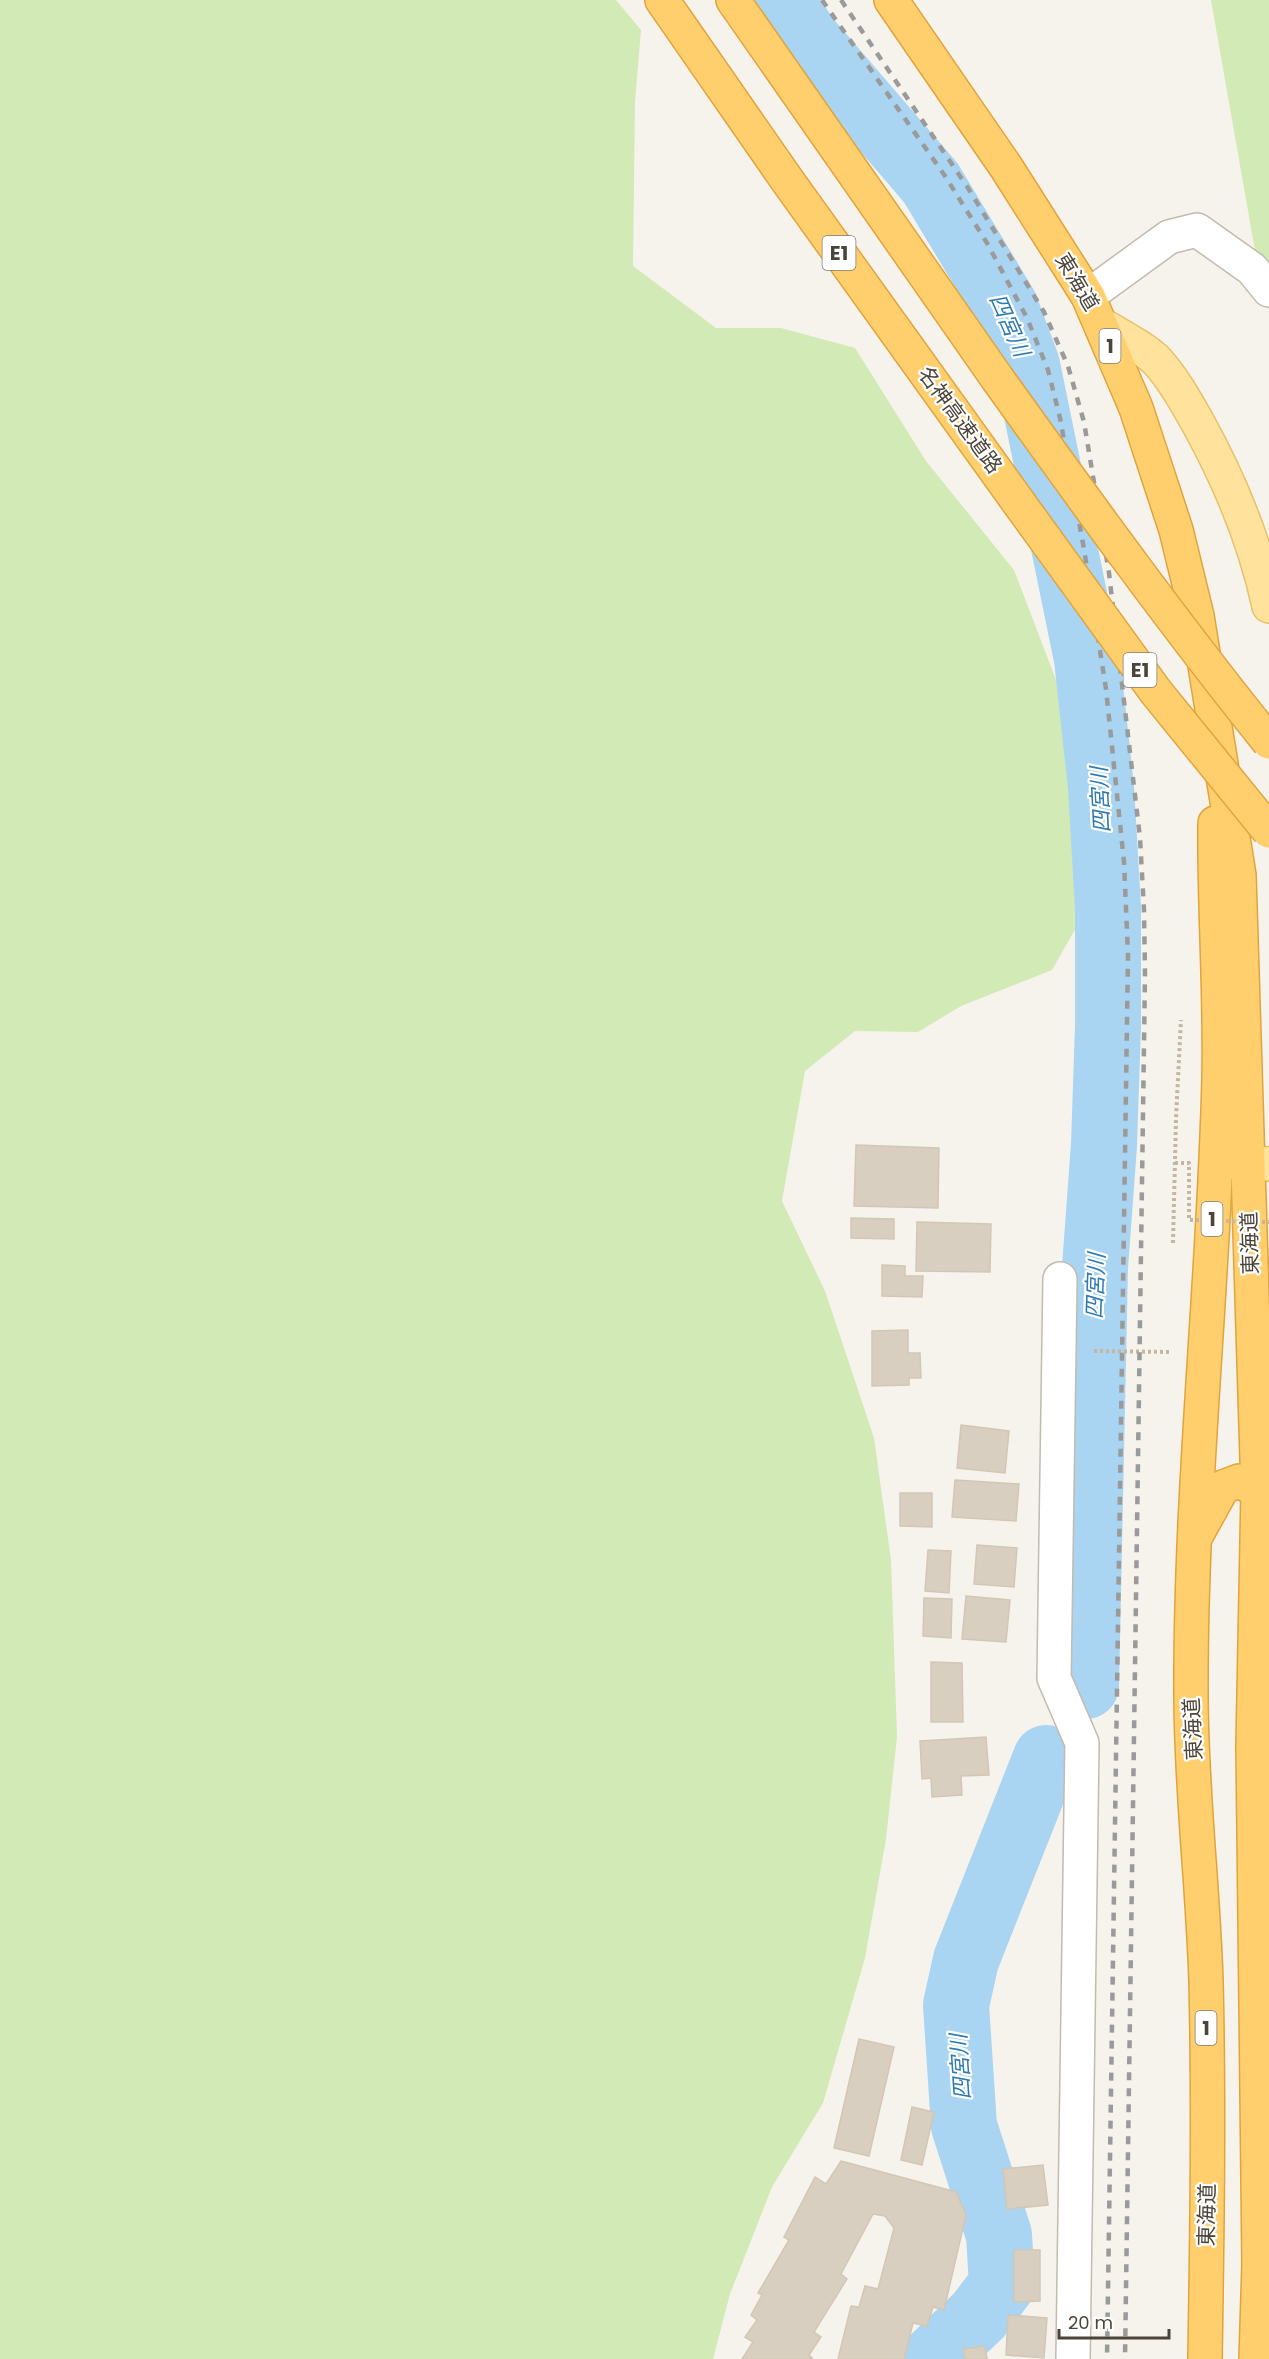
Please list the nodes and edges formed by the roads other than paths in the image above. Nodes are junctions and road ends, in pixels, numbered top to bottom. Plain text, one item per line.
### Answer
1 (662, 0) edge
2 (733, 0) edge
3 (891, 0) edge
4 (1269, 290) edge
5 (1095, 310) junction
6 (1264, 565) edge
7 (1269, 606) edge
8 (1216, 740) junction
9 (1269, 742) edge
10 (1269, 831) edge
11 (1215, 1161) junction
12 (1259, 1164) edge
13 (1060, 1279) dead end
14 (1261, 1328) edge
15 (1256, 1407) junction
16 (1269, 1451) edge
17 (1258, 1491) junction
18 (1194, 1538) junction
19 (1073, 2359) edge
20 (1205, 2359) edge
21 (1256, 2359) edge

1 - 10 highway, 名神高速道路 / E1, bridge
2 - 9 highway, bridge
3 - 5 highway, 東海道 / 1
4 - 5 street
5 - 6 main road
5 - 8 highway, 東海道 / 1
6 - 7 main road
8 - 11 highway, 東海道 / 1
8 - 12 highway, 東海道 / 1
11 - 12 main road
11 - 18 highway, 東海道 / 1
12 - 14 highway, 東海道 / 1
13 - 19 street
14 - 15 highway, 東海道 / 1
15 - 16 street
15 - 17 highway, 東海道 / 1
17 - 18 highway, 1
17 - 21 highway, 東海道 / 1
18 - 20 highway, 東海道 / 1

